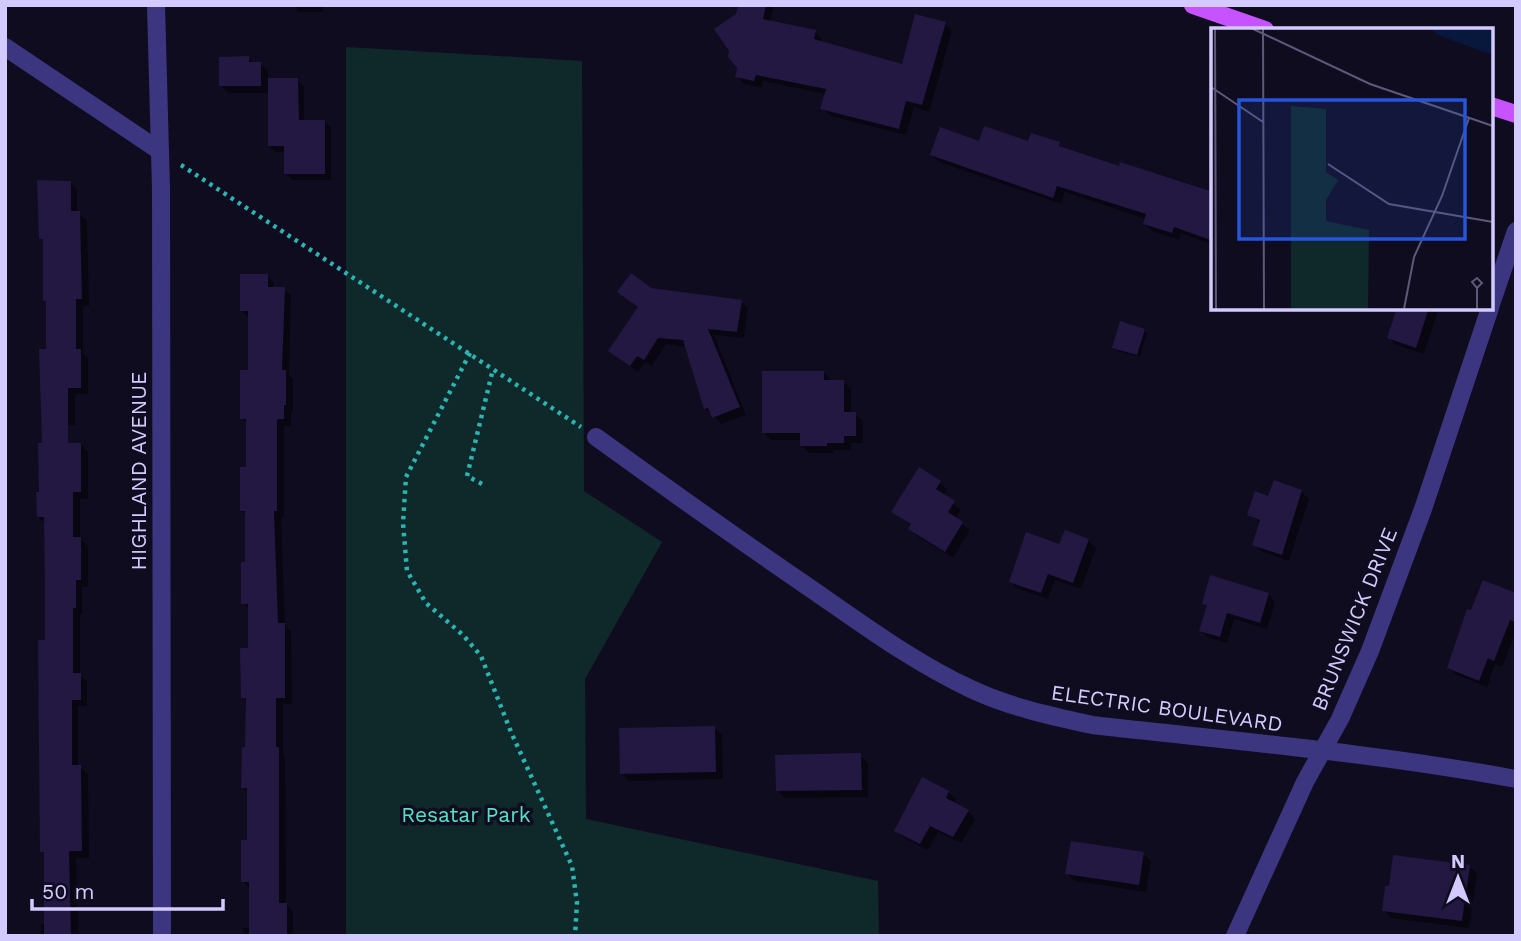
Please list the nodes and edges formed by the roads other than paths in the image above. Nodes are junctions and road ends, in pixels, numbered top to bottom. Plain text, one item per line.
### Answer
1 (156, 5) edge
2 (1193, 5) edge
3 (1259, 28) edge
4 (5, 47) edge
5 (1493, 107) edge
6 (1516, 114) edge
7 (160, 151) junction
8 (1516, 231) edge
9 (1493, 300) edge
10 (1490, 310) edge
11 (596, 437) road end
12 (1321, 752) junction
13 (1516, 779) edge
14 (162, 936) edge
15 (1235, 936) edge

1 - 7 street, HIGHLAND AVENUE
2 - 3 main road
4 - 7 street
5 - 6 main road
7 - 14 street, HIGHLAND AVENUE
8 - 9 street, BRUNSWICK DRIVE
10 - 12 street, BRUNSWICK DRIVE
11 - 12 street, ELECTRIC BOULEVARD
12 - 13 street, ELECTRIC BOULEVARD
12 - 15 street, BRUNSWICK DRIVE

